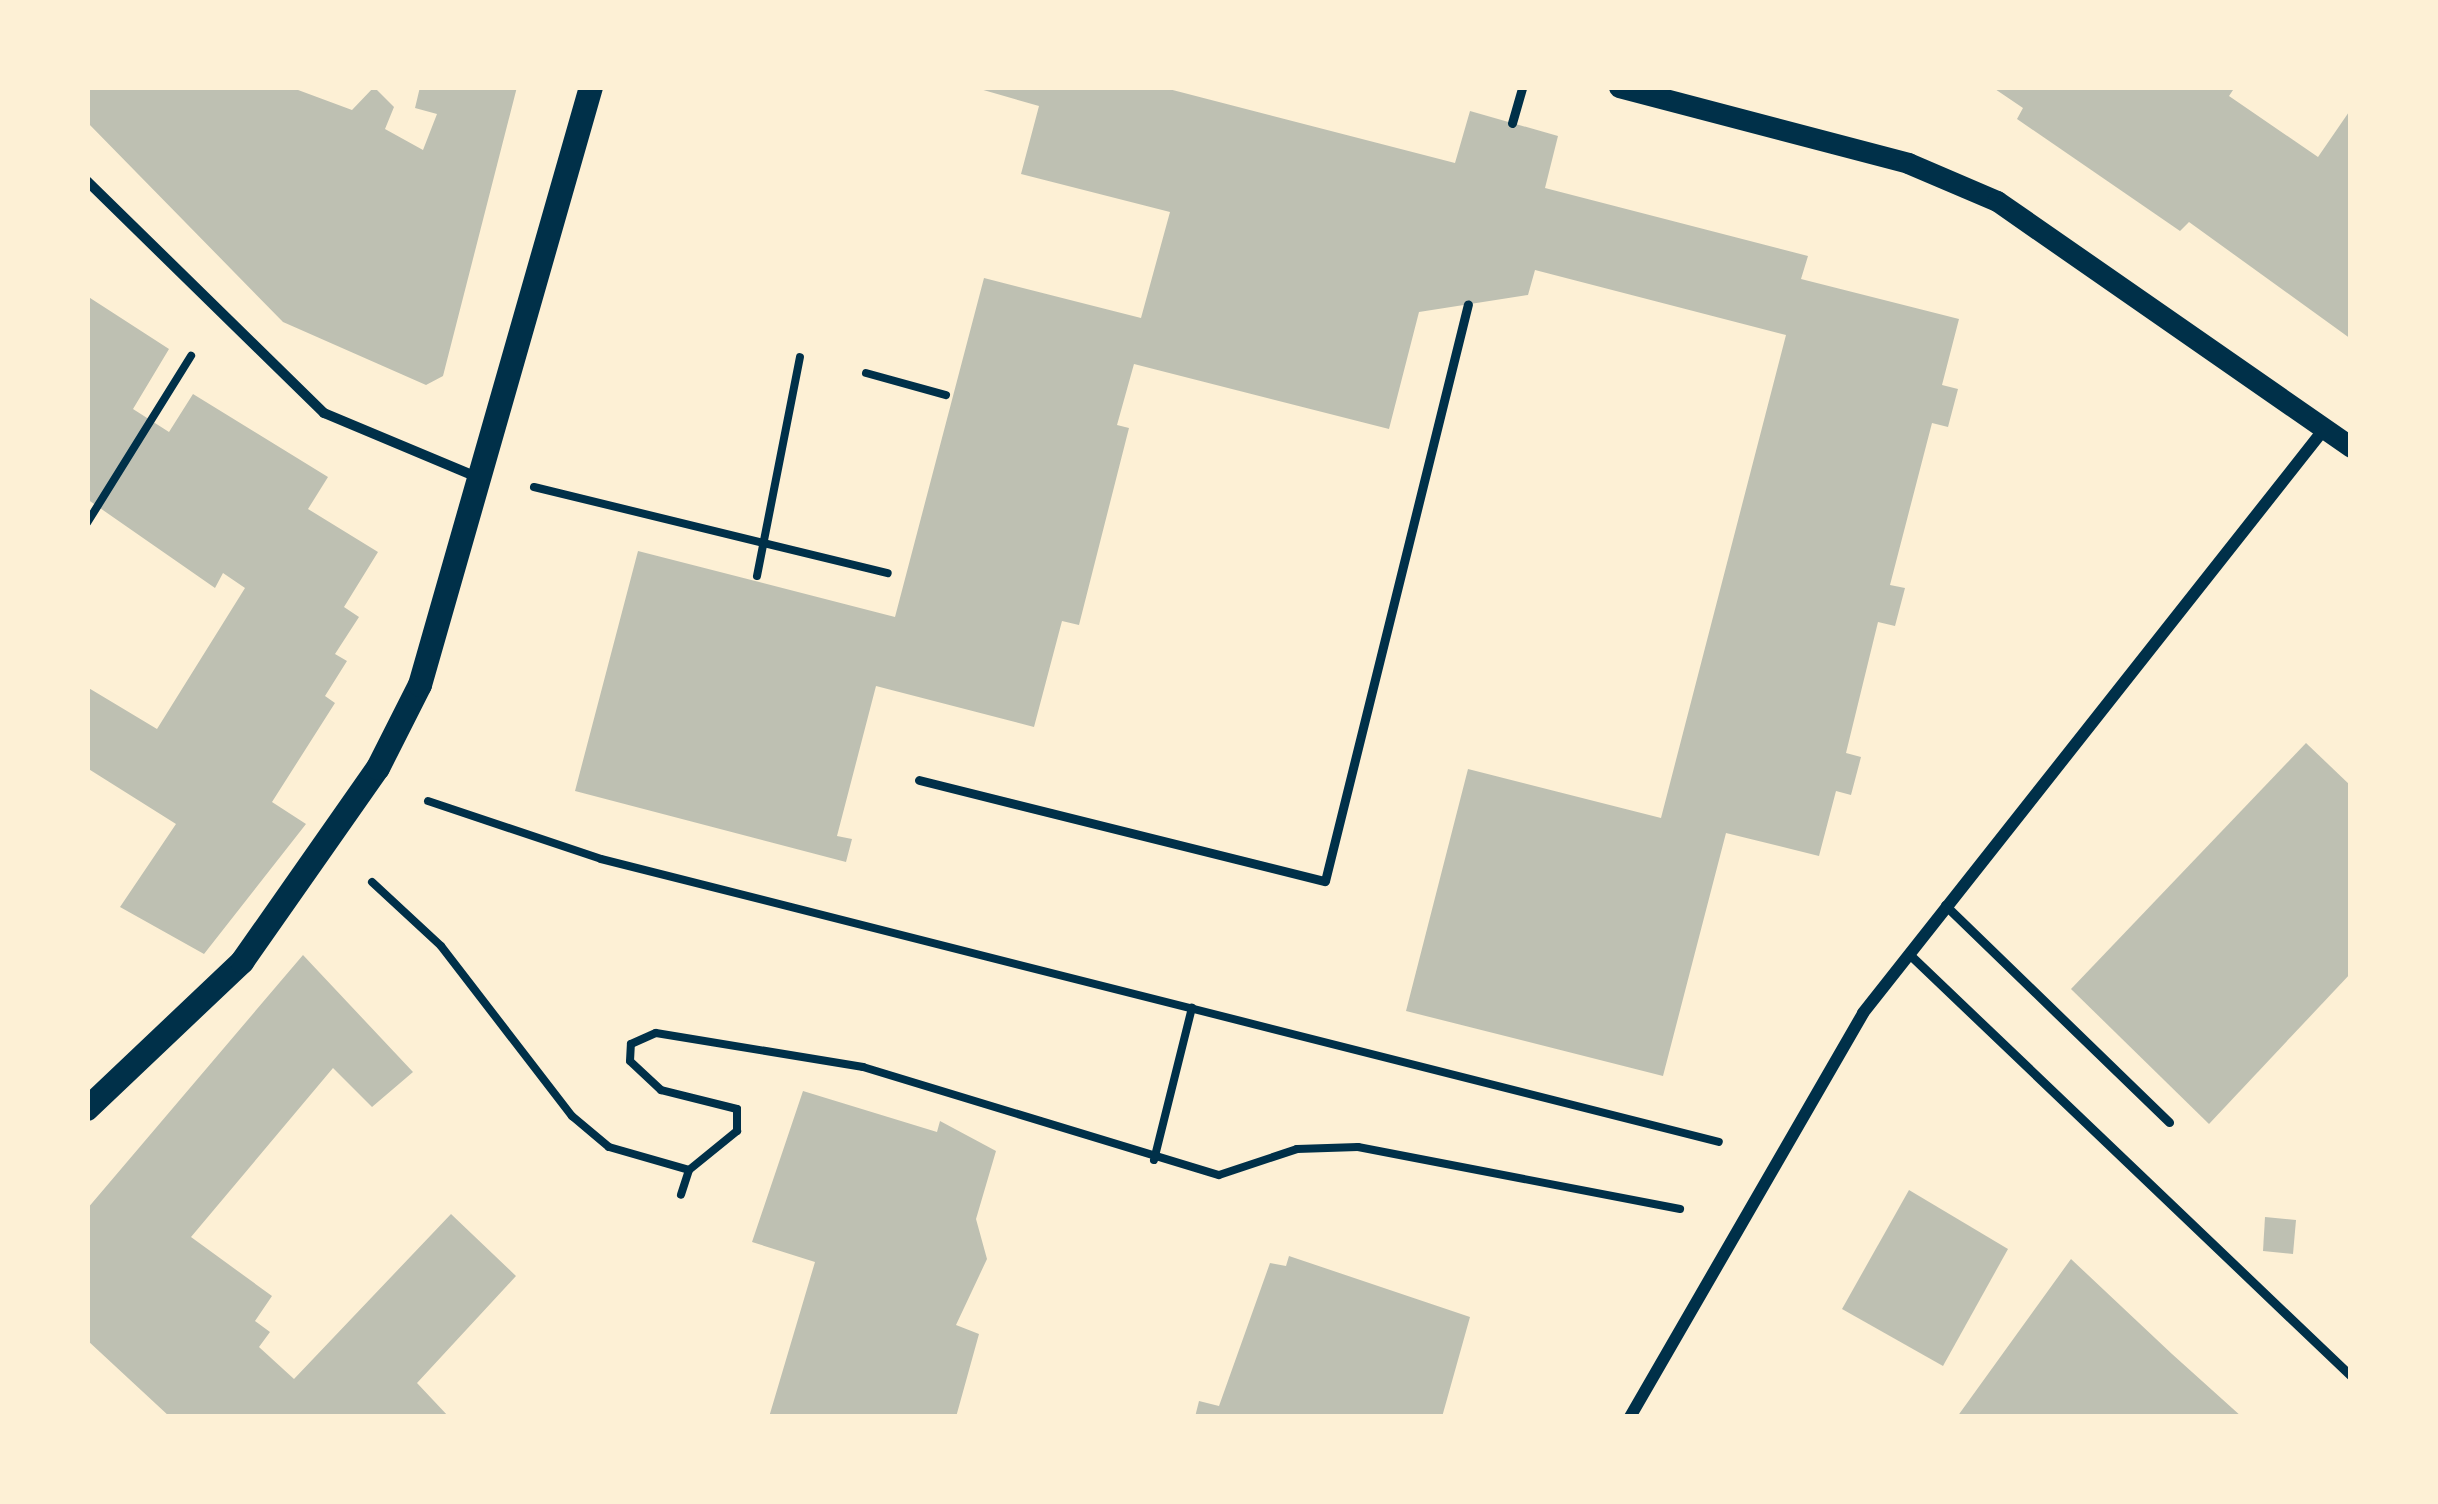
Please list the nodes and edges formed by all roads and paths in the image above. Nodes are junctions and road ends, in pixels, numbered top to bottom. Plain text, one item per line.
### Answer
1 (591, 87) edge
2 (1522, 87) edge
3 (1619, 87) edge
4 (1512, 124) dead end
5 (87, 181) edge
6 (1468, 304) dead end
7 (217, 317) junction
8 (800, 357) dead end
9 (866, 373) dead end
10 (946, 394) dead end
11 (2325, 428) junction
12 (2351, 447) edge
13 (477, 477) junction
14 (87, 523) edge
15 (766, 540) junction
16 (888, 573) dead end
17 (757, 576) dead end
18 (919, 780) dead end
19 (445, 812) dead end
20 (329, 843) junction
21 (1945, 905) junction
22 (1908, 952) junction
23 (1192, 1008) junction
24 (87, 1109) edge
25 (2169, 1122) dead end
26 (1719, 1142) dead end
27 (1154, 1160) junction
28 (689, 1170) junction
29 (681, 1195) dead end
30 (1680, 1209) dead end
31 (2351, 1376) edge
32 (1630, 1417) edge

1 - 13 main road
2 - 4 lane
3 - 11 street
5 - 7 street
6 - 18 lane
7 - 13 street
7 - 14 path
8 - 15 path
9 - 10 path
11 - 12 street
11 - 21 street
13 - 15 path
13 - 20 main road
15 - 16 path
15 - 17 path
19 - 23 path
20 - 24 main road
20 - 28 path
21 - 22 street
21 - 25 lane
22 - 31 lane
22 - 32 street
23 - 26 path
23 - 27 path
27 - 28 path
27 - 30 path
28 - 29 path

